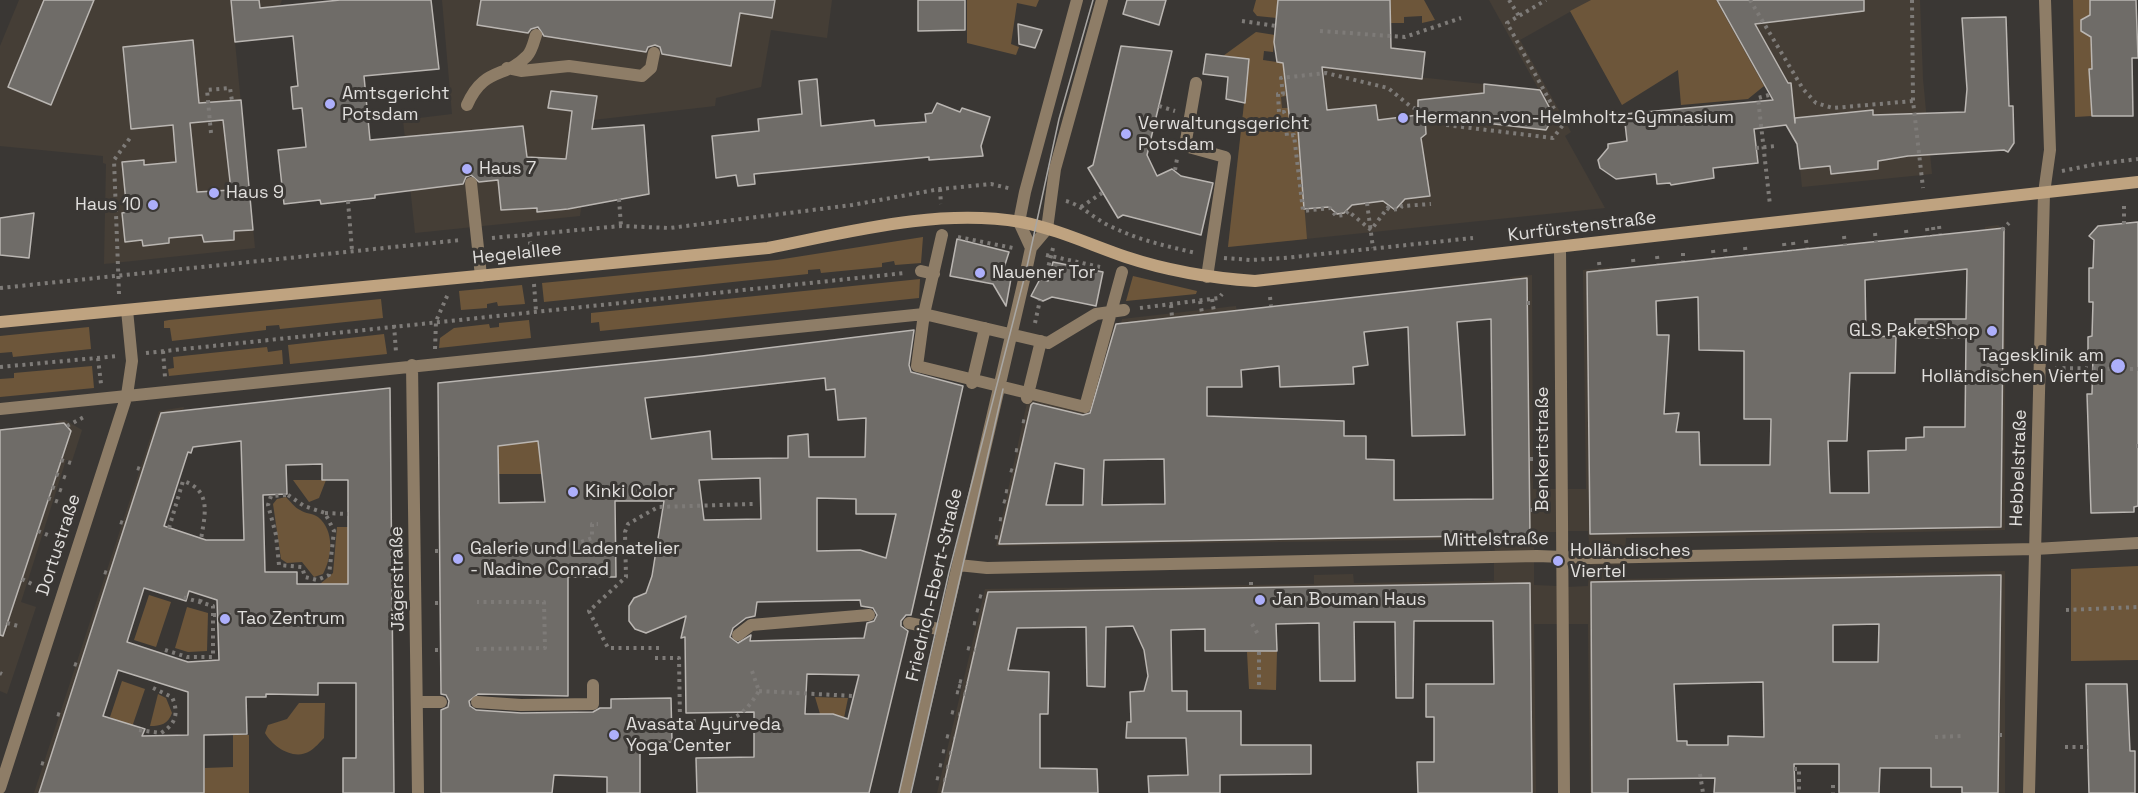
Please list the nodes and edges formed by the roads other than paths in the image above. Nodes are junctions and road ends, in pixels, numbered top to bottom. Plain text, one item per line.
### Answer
1 (1077, 0) edge
2 (1102, 0) edge
3 (2045, 0) edge
4 (536, 34) dead end
5 (654, 53) dead end
6 (507, 68) junction
7 (1196, 83) dead end
8 (467, 105) dead end
9 (2138, 182) edge
10 (471, 183) dead end
11 (2044, 193) junction
12 (1019, 222) junction
13 (1041, 227) junction
14 (942, 236) road end
15 (1031, 248) junction
16 (1560, 248) junction
17 (921, 271) road end
18 (1121, 273) road end
19 (934, 274) junction
20 (481, 276) junction
21 (1207, 278) junction
22 (124, 310) junction
23 (1124, 310) road end
24 (1109, 312) junction
25 (918, 320) junction
26 (0, 322) edge
27 (985, 328) junction
28 (1012, 335) junction
29 (1041, 341) junction
30 (412, 365) junction
31 (973, 381) junction
32 (1000, 386) junction
33 (127, 395) junction
34 (1027, 395) junction
35 (0, 409) edge
36 (2138, 543) edge
37 (2035, 549) junction
38 (1561, 557) junction
39 (958, 565) junction
40 (869, 615) dead end
41 (909, 623) dead end
42 (943, 630) junction
43 (738, 635) dead end
44 (593, 685) dead end
45 (417, 702) junction
46 (441, 702) dead end
47 (477, 702) dead end
48 (0, 789) edge
49 (418, 793) edge
50 (905, 793) edge
51 (1564, 793) edge
52 (2029, 793) edge

1 - 12 street
2 - 13 street
3 - 11 street, Hebbelstraße
4 - 6 street
5 - 6 street
6 - 8 street
7 - 21 street
9 - 11 street, Kurfürstenstraße
10 - 20 street
11 - 16 street, Kurfürstenstraße
11 - 37 street, Hebbelstraße
12 - 13 street, Hegelallee
12 - 15 street
12 - 20 street, Hegelallee
13 - 15 street, Friedrich-Ebert-Straße
13 - 21 street, Kurfürstenstraße
14 - 19 street
15 - 28 street, Friedrich-Ebert-Straße
16 - 21 street, Kurfürstenstraße
16 - 38 street, Benkertstraße
17 - 19 street
18 - 24 street
19 - 25 street
20 - 22 street, Hegelallee
22 - 26 street, Hegelallee
22 - 33 street, Dortustraße
23 - 24 street
24 - 29 street
24 - 34 street
25 - 27 street
25 - 30 street
25 - 31 street
27 - 28 street
27 - 31 street
28 - 29 street
28 - 32 street, Friedrich-Ebert-Straße
29 - 34 street
30 - 33 street
30 - 45 street, Jägerstraße
31 - 32 street
32 - 34 street
32 - 39 street, Friedrich-Ebert-Straße
33 - 35 street
33 - 48 street, Dortustraße
36 - 37 street, Mittelstraße
37 - 38 street, Mittelstraße
37 - 52 street, Hebbelstraße
38 - 39 street, Mittelstraße
38 - 51 street, Benkertstraße
39 - 42 street, Friedrich-Ebert-Straße
40 - 43 street
41 - 42 street
42 - 50 street, Friedrich-Ebert-Straße
44 - 47 street
45 - 46 street
45 - 49 street, Jägerstraße

